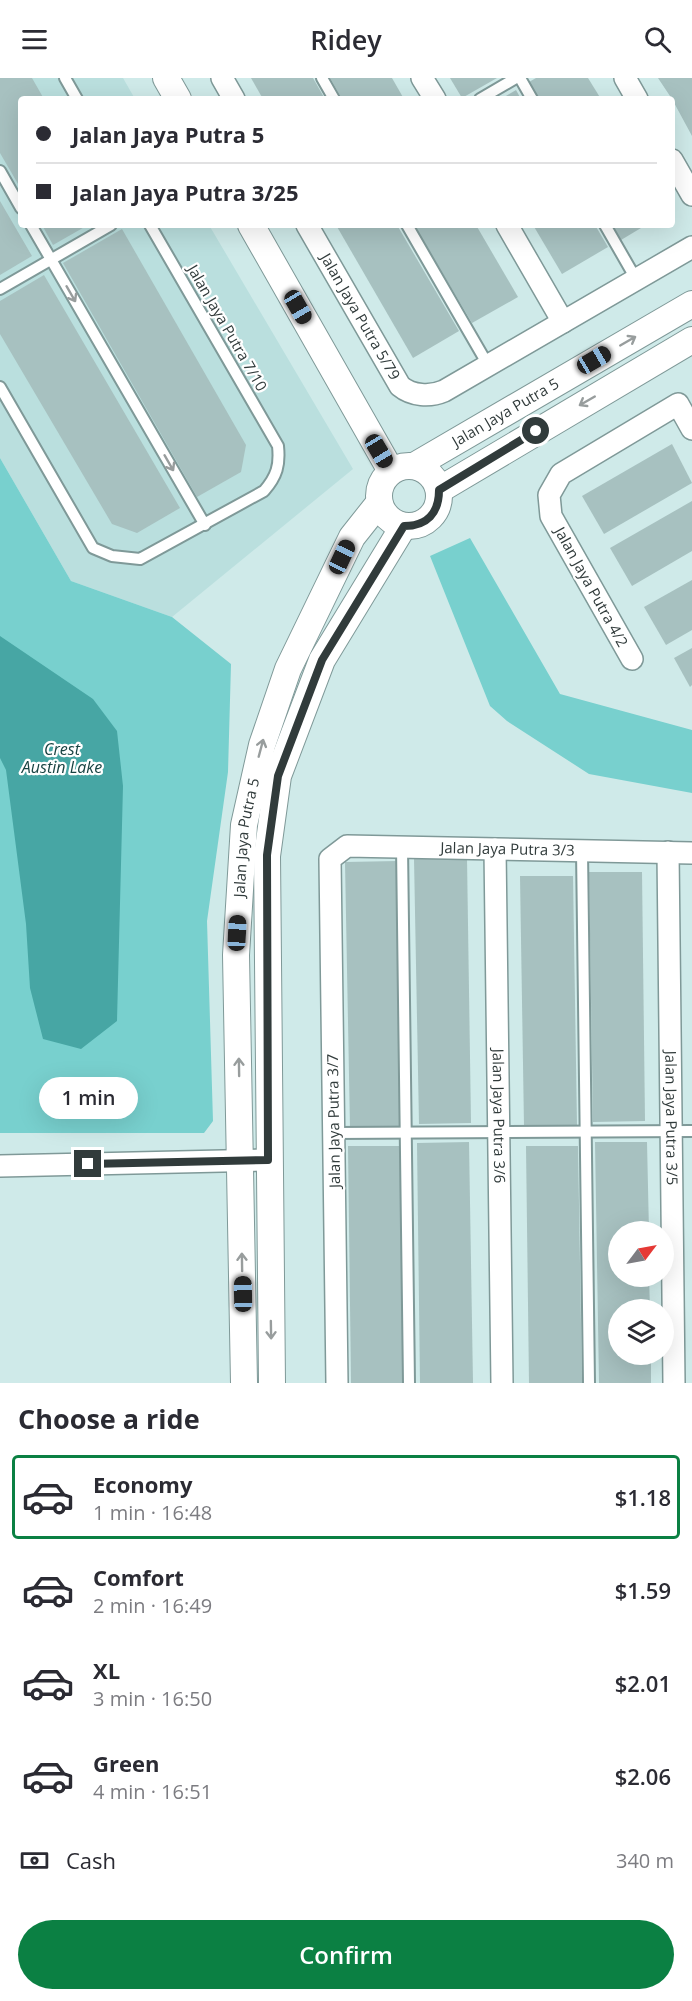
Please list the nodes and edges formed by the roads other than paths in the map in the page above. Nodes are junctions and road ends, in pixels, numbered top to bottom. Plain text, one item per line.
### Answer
1 (65, 78) edge
2 (166, 78) edge
3 (222, 78) edge
4 (322, 78) edge
5 (422, 78) edge
6 (518, 78) edge
7 (625, 78) edge
8 (75, 96) edge
9 (176, 96) edge
10 (232, 96) edge
11 (332, 96) edge
12 (433, 96) edge
13 (485, 96) edge
14 (530, 96) edge
15 (635, 96) edge
16 (675, 165) edge
17 (0, 171) edge
18 (692, 195) edge
19 (18, 203) edge
20 (33, 228) edge
21 (106, 228) edge
22 (152, 228) edge
23 (253, 228) edge
24 (309, 228) edge
25 (409, 228) edge
26 (509, 228) edge
27 (607, 228) edge
28 (692, 247) edge
29 (51, 260) junction
30 (636, 279) junction
31 (0, 289) edge
32 (692, 304) edge
33 (563, 322) junction
34 (692, 340) edge
35 (488, 365) junction
36 (0, 387) edge
37 (692, 429) edge
38 (403, 468) junction
39 (439, 490) junction
40 (379, 503) junction
41 (205, 525) junction
42 (404, 526) junction
43 (632, 659) dead end
44 (402, 847) junction
45 (495, 849) junction
46 (582, 850) junction
47 (668, 852) junction
48 (692, 853) edge
49 (330, 859) joint
50 (586, 1131) junction
51 (681, 1131) edge
52 (499, 1132) junction
53 (334, 1133) junction
54 (406, 1133) junction
55 (241, 1160) junction
56 (268, 1160) junction
57 (0, 1166) edge
58 (244, 1383) edge
59 (272, 1383) edge
60 (337, 1383) edge
61 (409, 1383) edge
62 (502, 1383) edge
63 (589, 1383) edge
64 (674, 1383) edge

1 - 8 lane
2 - 9 street
3 - 10 street
4 - 11 lane
5 - 12 street
6 - 13 lane
6 - 14 lane
7 - 15 street
16 - 18 street
17 - 19 lane
20 - 29 lane
21 - 29 lane
22 - 41 lane, Jalan Jaya Putra 7/10
23 - 38 street
24 - 35 street, Jalan Jaya Putra 5/79
25 - 35 lane
26 - 33 street
27 - 30 lane
28 - 30 street, Jalan Jaya Putra 5/79
29 - 31 lane
29 -> 41 lane
30 - 33 street, Jalan Jaya Putra 5/79
38 -> 32 street, Jalan Jaya Putra 5
33 - 35 street, Jalan Jaya Putra 5/79
34 -> 39 street
36 - 41 lane
37 - 43 street, Jalan Jaya Putra 4/2
38 - 39 street
38 - 40 street
39 - 42 street
40 - 42 street
55 -> 40 street, Jalan Jaya Putra 5
42 - 56 street, Jalan Jaya Putra 5
44 - 45 street, Jalan Jaya Putra 3/3
44 - 49 street, Jalan Jaya Putra 3/3
44 - 54 lane
45 - 46 street, Jalan Jaya Putra 3/3
45 - 52 street, Jalan Jaya Putra 3/6
46 - 47 street, Jalan Jaya Putra 3/3
46 - 50 lane
47 - 48 street, Jalan Jaya Putra 3/3
47 - 51 street, Jalan Jaya Putra 3/5
49 - 53 street, Jalan Jaya Putra 3/7
50 - 51 lane
50 - 52 lane
50 - 63 lane
51 - 64 street, Jalan Jaya Putra 3/5
52 - 54 lane
52 - 62 street, Jalan Jaya Putra 3/6
53 - 54 lane
53 - 60 street, Jalan Jaya Putra 3/7
54 - 61 lane
55 - 56 street
55 - 57 street
58 -> 55 street, Jalan Jaya Putra 5
56 -> 59 street, Jalan Jaya Putra 5

